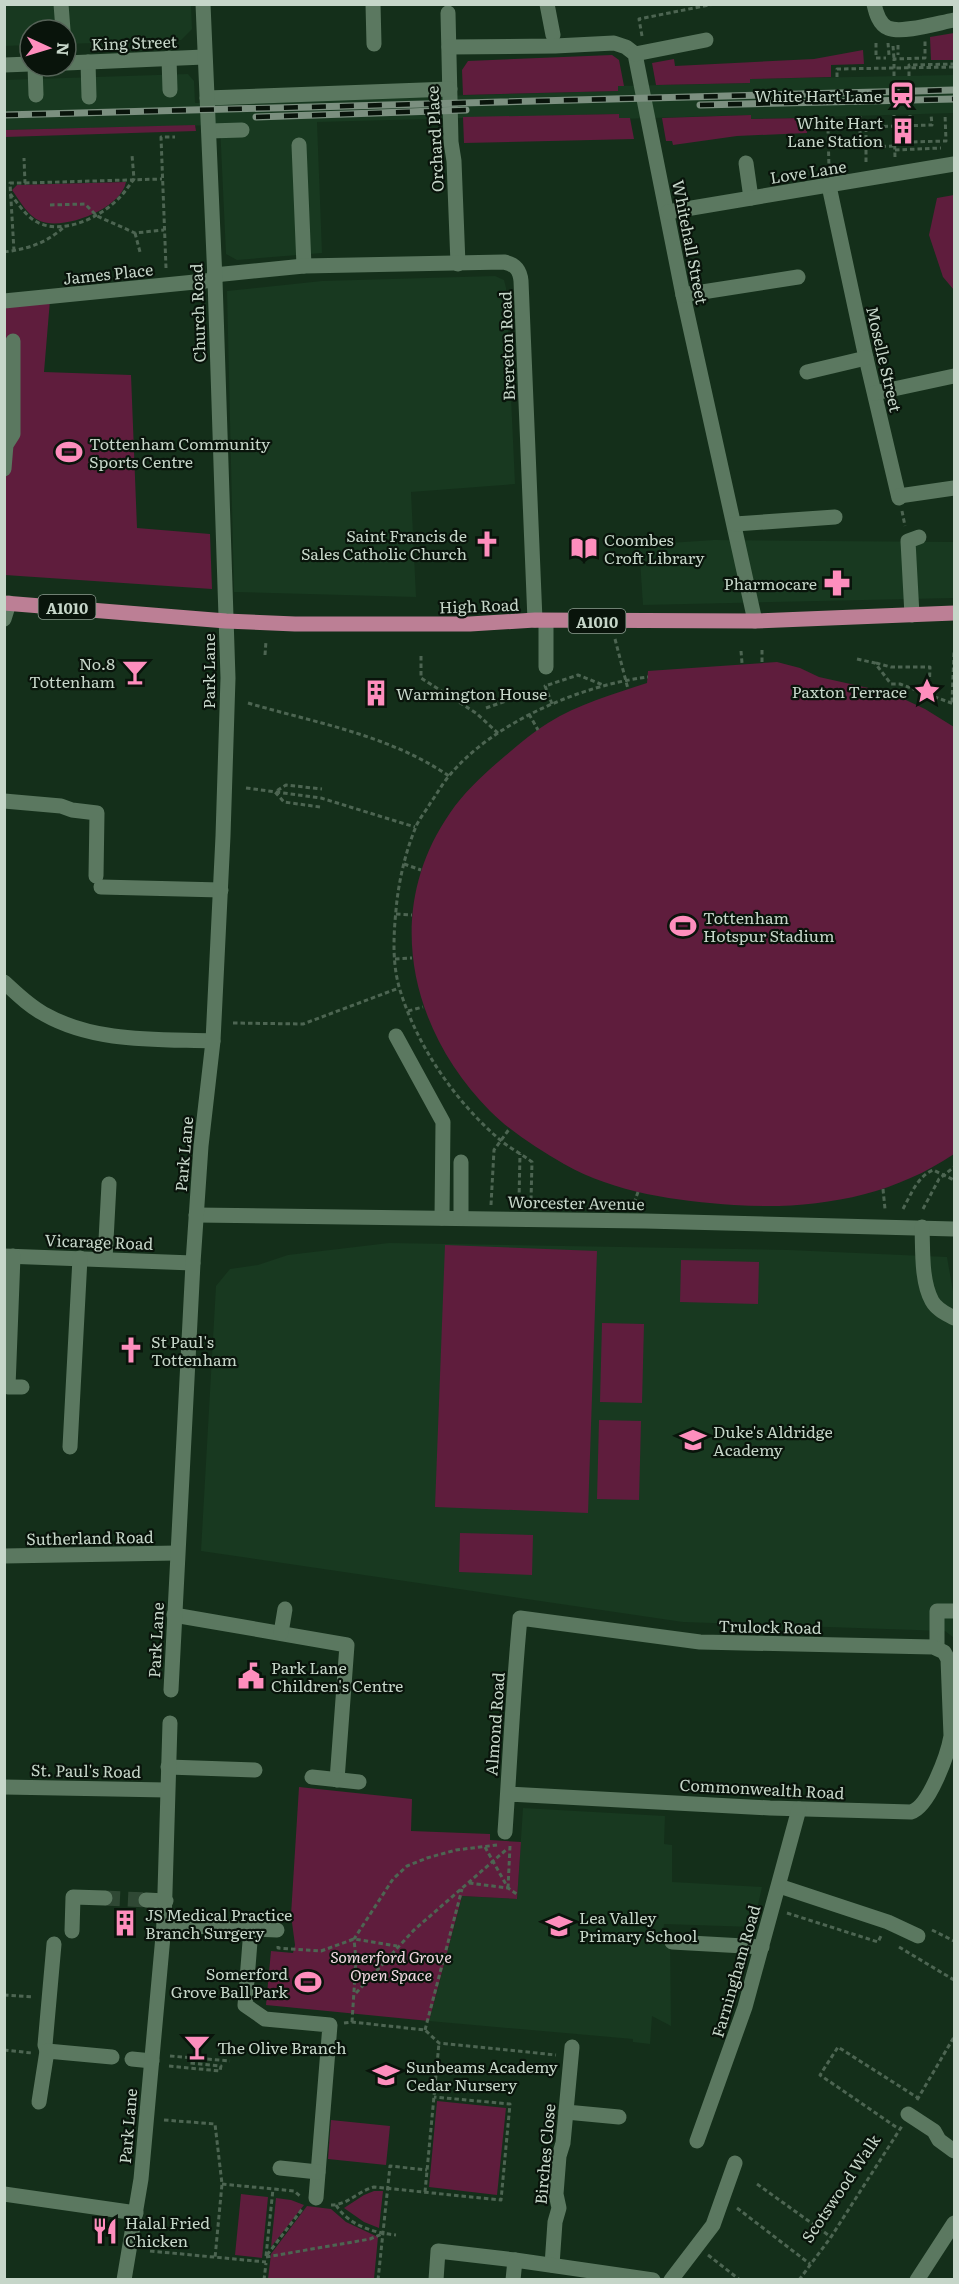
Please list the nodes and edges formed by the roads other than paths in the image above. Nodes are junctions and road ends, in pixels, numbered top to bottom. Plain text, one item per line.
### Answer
1 (203, 4) edge
2 (373, 4) edge
3 (547, 4) edge
4 (874, 4) edge
5 (448, 13) dead end
6 (954, 20) edge
7 (553, 35) dead end
8 (706, 40) dead end
9 (374, 44) dead end
10 (449, 47) junction
11 (640, 53) junction
12 (204, 57) junction
13 (169, 58) junction
14 (78, 62) edge
15 (88, 62) junction
16 (35, 78) edge
17 (450, 89) junction
18 (170, 90) dead end
19 (36, 95) dead end
20 (89, 97) dead end
21 (207, 98) junction
22 (242, 130) dead end
23 (208, 131) junction
24 (299, 146) dead end
25 (746, 163) dead end
26 (954, 165) edge
27 (829, 186) junction
28 (751, 198) junction
29 (668, 212) junction
30 (458, 264) junction
31 (304, 266) junction
32 (798, 277) dead end
33 (214, 278) junction
34 (683, 295) junction
35 (4, 301) edge
36 (13, 341) dead end
37 (866, 358) junction
38 (807, 372) dead end
39 (954, 376) edge
40 (874, 393) junction
41 (4, 469) edge
42 (954, 488) edge
43 (835, 517) dead end
44 (735, 524) junction
45 (913, 539) road end
46 (7, 603) edge
47 (954, 613) edge
48 (912, 615) junction
49 (4, 619) edge
50 (541, 620) junction
51 (226, 621) junction
52 (755, 621) junction
53 (546, 667) dead end
54 (4, 801) edge
55 (220, 890) junction
56 (4, 982) edge
57 (396, 1036) dead end
58 (213, 1041) junction
59 (461, 1162) dead end
60 (109, 1184) dead end
61 (196, 1215) junction
62 (442, 1218) junction
63 (461, 1218) junction
64 (922, 1227) junction
65 (954, 1229) edge
66 (9, 1256) edge
67 (80, 1258) junction
68 (105, 1259) junction
69 (193, 1263) junction
70 (954, 1318) edge
71 (22, 1387) dead end
72 (70, 1447) dead end
73 (177, 1553) junction
74 (4, 1557) edge
75 (285, 1609) dead end
76 (954, 1611) edge
77 (174, 1615) junction
78 (520, 1618) joint
79 (281, 1633) junction
80 (937, 1648) junction
81 (171, 1690) dead end
82 (952, 1720) edge
83 (170, 1723) dead end
84 (168, 1767) junction
85 (255, 1770) dead end
86 (312, 1777) dead end
87 (337, 1780) junction
88 (359, 1782) dead end
89 (4, 1787) edge
90 (167, 1790) junction
91 (508, 1794) junction
92 (799, 1809) junction
93 (508, 1839) road end
94 (784, 1888) junction
95 (105, 1898) tunnel mouth
96 (146, 1900) tunnel mouth
97 (166, 1901) junction
98 (164, 1925) junction
99 (251, 1929) junction
100 (276, 1930) road end
101 (72, 1931) dead end
102 (918, 1936) dead end
103 (672, 1942) dead end
104 (54, 1944) dead end
105 (762, 1947) junction
106 (47, 2051) junction
107 (571, 2052) road end
108 (112, 2057) dead end
109 (132, 2059) dead end
110 (152, 2061) junction
111 (39, 2102) dead end
112 (566, 2112) junction
113 (908, 2114) road end
114 (619, 2117) dead end
115 (697, 2141) dead end
116 (954, 2151) edge
117 (735, 2163) dead end
118 (280, 2168) dead end
119 (318, 2172) junction
120 (4, 2194) edge
121 (312, 2201) road end
122 (136, 2213) junction
123 (954, 2223) edge
124 (515, 2260) junction
125 (552, 2265) junction
126 (924, 2277) edge
127 (124, 2280) edge
128 (436, 2280) edge
129 (513, 2280) edge
130 (653, 2280) edge
131 (671, 2280) edge

1 - 12 street, Church Road
2 - 9 street
3 - 7 street
4 - 6 street
5 - 10 street, Orchard Place
8 - 11 street
10 - 11 street
10 - 17 street, Orchard Place
11 - 29 street, Whitehall Street
12 - 13 street, King Street
12 - 21 street, Church Road
13 - 15 street, King Street
13 - 18 street
14 - 15 street, King Street
15 - 20 street
16 - 19 street
17 - 21 street
17 - 30 street, Orchard Place
21 - 23 street, Church Road
22 - 23 street
23 - 33 street, Church Road
24 - 31 street
25 - 28 street
26 - 27 street, Love Lane
27 - 28 street, Love Lane
27 - 37 street, Moselle Street
28 - 29 street, Love Lane
29 - 34 street, Whitehall Street
30 - 31 street, Brereton Road
30 - 50 street, Brereton Road
31 - 33 street, Brereton Road
32 - 34 street
33 - 35 street, James Place
33 - 51 street, Church Road
34 - 44 street, Whitehall Street
36 - 41 street
37 - 38 street
37 - 40 street, Moselle Street
39 - 40 street
40 - 42 street, Moselle Street
43 - 44 street
44 - 52 street, Whitehall Street
45 - 48 street
46 - 49 street
46 - 51 main road, High Road / A1010
47 - 48 main road, High Road / A1010
48 - 52 main road, High Road / A1010
50 - 51 main road, High Road / A1010
50 - 52 main road, High Road / A1010
50 - 53 street, Brereton Road
51 - 55 street, Park Lane
54 - 55 street
55 - 58 street, Park Lane
56 - 58 street
57 - 62 street
58 - 61 street, Park Lane
59 - 63 street
60 - 68 street
61 - 62 street, Worcester Avenue
61 - 69 street, Park Lane
62 - 63 street, Worcester Avenue
63 - 64 street, Worcester Avenue
64 - 65 street, Worcester Avenue
64 - 70 street
66 - 67 street, Vicarage Road
66 - 71 street
67 - 68 street, Vicarage Road
67 - 72 street
68 - 69 street, Vicarage Road
69 - 73 street, Park Lane
73 - 74 street, Sutherland Road
73 - 77 street, Park Lane
75 - 79 street
76 - 80 street
77 - 79 street
77 - 81 street, Park Lane
78 - 80 street, Trulock Road
78 - 91 street, Almond Road
79 - 87 street
80 - 82 street
82 - 92 street, Commonwealth Road
83 - 84 street, Park Lane
84 - 85 street
84 - 90 street, Park Lane
86 - 87 street
87 - 88 street
89 - 90 street, St. Paul's Road
90 - 97 street, Park Lane
91 - 92 street, Commonwealth Road
91 - 93 street, Almond Road
92 - 94 street, Farningham Road
94 - 102 street
94 - 105 street, Farningham Road
95 - 101 street
96 - 97 street
97 - 98 street, Park Lane
98 - 99 street
98 - 110 street, Park Lane
99 - 100 street
99 - 119 street
103 - 105 street
104 - 106 street
105 - 115 street, Farningham Road
106 - 108 street
106 - 111 street
107 - 112 street, Birches Close
109 - 110 street
110 - 122 street, Park Lane
112 - 114 street
112 - 125 street, Birches Close
113 - 116 street
117 - 131 street
118 - 119 street
119 - 121 street
120 - 122 street
122 - 127 street, Park Lane
123 - 126 street
124 - 125 street
124 - 128 street
124 - 129 street
125 - 130 street

